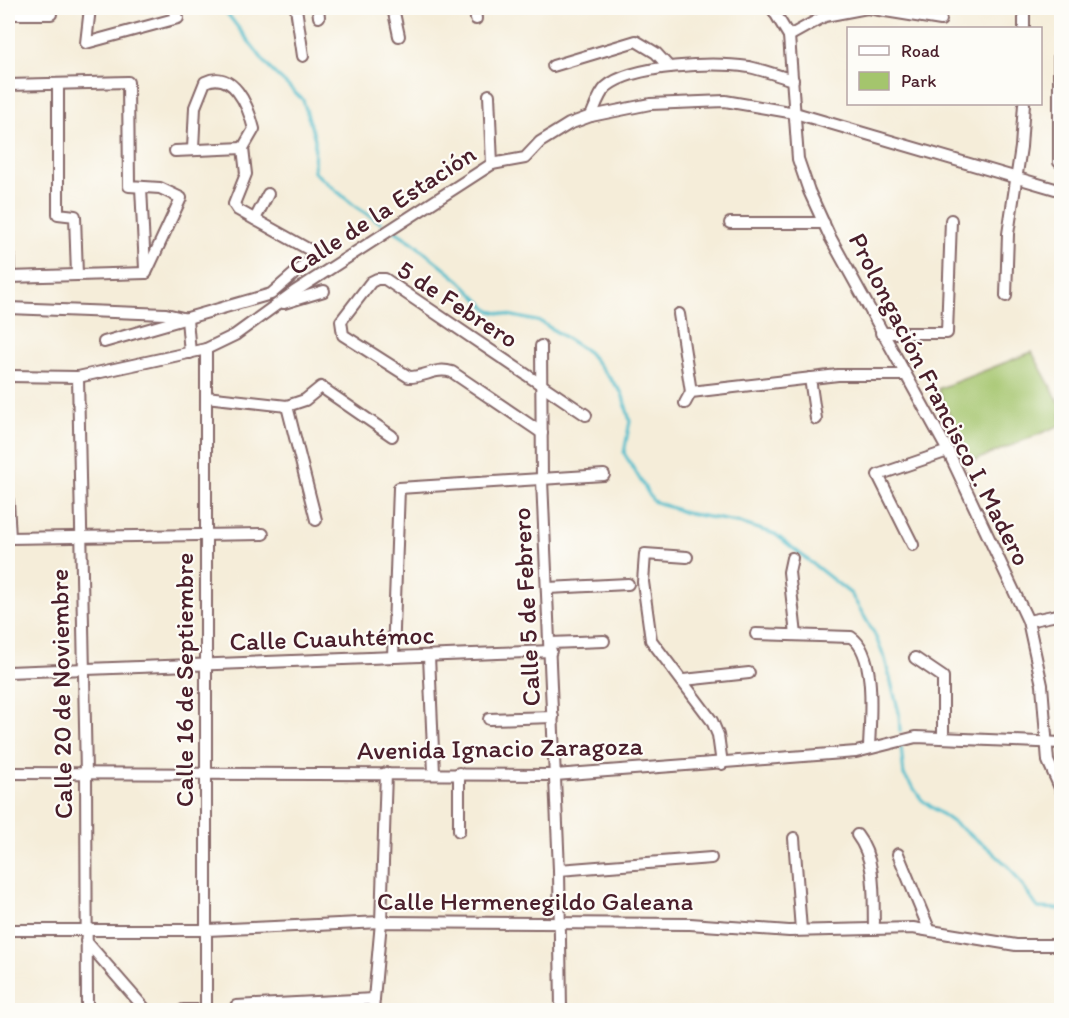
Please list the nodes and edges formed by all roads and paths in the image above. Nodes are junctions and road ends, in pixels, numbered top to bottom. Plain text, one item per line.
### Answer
1 (90, 8) edge
2 (173, 8) edge
3 (296, 8) edge
4 (393, 8) edge
5 (867, 8) edge
6 (778, 10) edge
7 (1024, 12) dead end
8 (8, 14) edge
9 (51, 14) dead end
10 (941, 20) dead end
11 (1024, 27) edge
12 (399, 36) dead end
13 (789, 36) junction
14 (1059, 41) dead end
15 (303, 56) dead end
16 (553, 66) dead end
17 (669, 67) junction
18 (793, 80) junction
19 (58, 84) junction
20 (8, 85) edge
21 (489, 95) dead end
22 (1024, 105) edge
23 (795, 113) junction
24 (591, 116) junction
25 (243, 148) junction
26 (193, 149) junction
27 (175, 151) dead end
28 (1059, 162) dead end
29 (492, 164) junction
30 (1016, 177) junction
31 (141, 187) junction
32 (1062, 191) edge
33 (268, 194) dead end
34 (255, 219) junction
35 (951, 220) dead end
36 (730, 223) dead end
37 (824, 223) junction
38 (8, 241) edge
39 (146, 273) junction
40 (77, 275) junction
41 (324, 291) dead end
42 (1006, 296) dead end
43 (253, 300) junction
44 (282, 303) junction
45 (8, 308) edge
46 (679, 314) dead end
47 (187, 319) junction
48 (881, 333) junction
49 (104, 342) dead end
50 (540, 346) dead end
51 (206, 349) junction
52 (190, 353) junction
53 (904, 375) junction
54 (8, 376) edge
55 (78, 377) junction
56 (810, 378) junction
57 (542, 387) junction
58 (691, 392) junction
59 (206, 397) junction
60 (685, 403) dead end
61 (287, 406) junction
62 (586, 415) dead end
63 (816, 419) dead end
64 (542, 433) junction
65 (393, 436) dead end
66 (948, 451) junction
67 (604, 475) dead end
68 (542, 480) junction
69 (8, 501) edge
70 (316, 520) dead end
71 (263, 534) dead end
72 (206, 536) junction
73 (9, 538) edge
74 (80, 538) junction
75 (913, 545) dead end
76 (687, 557) dead end
77 (792, 558) dead end
78 (628, 584) dead end
79 (548, 588) junction
80 (1062, 614) edge
81 (1028, 621) junction
82 (756, 634) dead end
83 (796, 635) junction
84 (604, 641) dead end
85 (551, 647) junction
86 (429, 656) junction
87 (393, 657) junction
88 (915, 658) dead end
89 (207, 666) junction
90 (83, 669) junction
91 (8, 672) edge
92 (749, 673) dead end
93 (684, 680) junction
94 (553, 717) junction
95 (489, 719) dead end
96 (943, 738) junction
97 (1046, 743) junction
98 (1062, 743) edge
99 (869, 747) junction
100 (723, 764) junction
101 (208, 772) junction
102 (8, 773) edge
103 (434, 773) junction
104 (459, 773) junction
105 (86, 774) junction
106 (386, 774) junction
107 (555, 776) junction
108 (1062, 792) edge
109 (459, 831) dead end
110 (857, 835) dead end
111 (794, 838) dead end
112 (898, 854) dead end
113 (711, 858) dead end
114 (560, 870) junction
115 (381, 922) junction
116 (559, 923) junction
117 (874, 928) junction
118 (929, 929) junction
119 (8, 930) edge
120 (207, 930) junction
121 (801, 930) junction
122 (86, 935) junction
123 (1062, 945) edge
124 (374, 1005) edge
125 (236, 1006) dead end
126 (206, 1010) edge
127 (87, 1011) edge
128 (146, 1011) edge
129 (183, 1011) edge
130 (561, 1011) edge

1 - 2 street
3 - 15 street
4 - 12 street
5 - 10 street
5 - 13 street
6 - 13 street
7 - 11 street
8 - 9 street
13 - 18 street, Prolongación Francisco I. Madero
14 - 28 street
16 - 17 street
17 - 18 street
17 - 24 street
18 - 23 street, Prolongación Francisco I. Madero
19 - 20 street
19 - 31 street
19 - 40 street
21 - 29 street
22 - 30 street
23 - 24 street, Calle de la Estación
23 - 30 street, Calle de la Estación
23 - 37 street, Prolongación Francisco I. Madero
24 - 29 street, Calle de la Estación
25 - 26 street
25 - 26 street
25 - 34 street
26 - 27 street
29 - 44 street, Calle de la Estación
30 - 32 street, Calle de la Estación
30 - 42 street
31 - 39 street
31 - 39 street
33 - 34 street
34 - 43 street
35 - 48 street
36 - 37 street
37 - 48 street, Prolongación Francisco I. Madero
38 - 40 street
39 - 40 street
41 - 44 street
43 - 44 street
43 - 47 street
44 - 51 street, Calle de la Estación
45 - 47 street
46 - 58 street
47 - 49 street
47 - 52 street
48 - 53 street, Prolongación Francisco I. Madero
50 - 57 street, Calle 5 de Febrero
51 - 52 street, Calle de la Estación
51 - 59 street, Calle 16 de Septiembre
52 - 55 street, Calle de la Estación
53 - 56 street
53 - 66 street, Prolongación Francisco I. Madero
54 - 55 street, Calle de la Estación
55 - 74 street, Calle 20 de Noviembre
56 - 58 street
56 - 63 street
57 - 62 street, 5 de Febrero
57 - 64 street, Calle 5 de Febrero
57 - 64 street, 5 de Febrero
58 - 60 street
59 - 61 street
59 - 72 street, Calle 16 de Septiembre
61 - 65 street
61 - 70 street
64 - 68 street, Calle 5 de Febrero
66 - 75 street
66 - 81 street, Prolongación Francisco I. Madero
67 - 68 street
68 - 79 street, Calle 5 de Febrero
68 - 87 street
69 - 73 street
71 - 72 street
72 - 74 street
72 - 89 street, Calle 16 de Septiembre
73 - 74 street
74 - 90 street, Calle 20 de Noviembre
76 - 93 street
77 - 83 street
78 - 79 street
79 - 85 street, Calle 5 de Febrero
80 - 81 street
81 - 97 street, Prolongación Francisco I. Madero
82 - 83 street
83 - 99 street
84 - 85 street, Calle Cuauhtémoc
85 - 86 street, Calle Cuauhtémoc
85 - 94 street, Calle 5 de Febrero
86 - 87 street, Calle Cuauhtémoc
86 - 103 street
87 - 89 street, Calle Cuauhtémoc
88 - 96 street
89 - 90 street, Calle Cuauhtémoc
89 - 101 street, Calle 16 de Septiembre
90 - 91 street, Calle Cuauhtémoc
90 - 105 street, Calle 20 de Noviembre
92 - 93 street
93 - 100 street
94 - 95 street
94 - 107 street, Calle 5 de Febrero
96 - 97 street, Avenida Ignacio Zaragoza
96 - 99 street, Avenida Ignacio Zaragoza
97 - 98 street, Avenida Ignacio Zaragoza
97 - 108 street, Prolongación Francisco I. Madero
99 - 100 street, Avenida Ignacio Zaragoza
100 - 107 street, Avenida Ignacio Zaragoza
101 - 105 street, Avenida Ignacio Zaragoza
101 - 106 street, Avenida Ignacio Zaragoza
101 - 120 street, Calle 16 de Septiembre
102 - 105 street, Avenida Ignacio Zaragoza
103 - 104 street, Avenida Ignacio Zaragoza
103 - 106 street, Avenida Ignacio Zaragoza
104 - 107 street, Avenida Ignacio Zaragoza
104 - 109 street
105 - 122 street, Calle 20 de Noviembre
106 - 115 street
107 - 114 street, Calle 5 de Febrero
110 - 117 street
111 - 121 street
112 - 118 street
113 - 114 street
114 - 116 street, Calle 5 de Febrero
115 - 116 street, Calle Hermenegildo Galeana
115 - 120 street, Calle Hermenegildo Galeana
115 - 124 street
116 - 121 street, Calle Hermenegildo Galeana
116 - 130 street, Calle 5 de Febrero
117 - 118 street, Calle Hermenegildo Galeana
117 - 121 street, Calle Hermenegildo Galeana
118 - 123 street, Calle Hermenegildo Galeana
119 - 122 street, Calle Hermenegildo Galeana
120 - 122 street, Calle Hermenegildo Galeana
120 - 126 street, Calle 16 de Septiembre
122 - 127 street, Calle 20 de Noviembre
122 - 128 street
124 - 125 street
126 - 129 street

